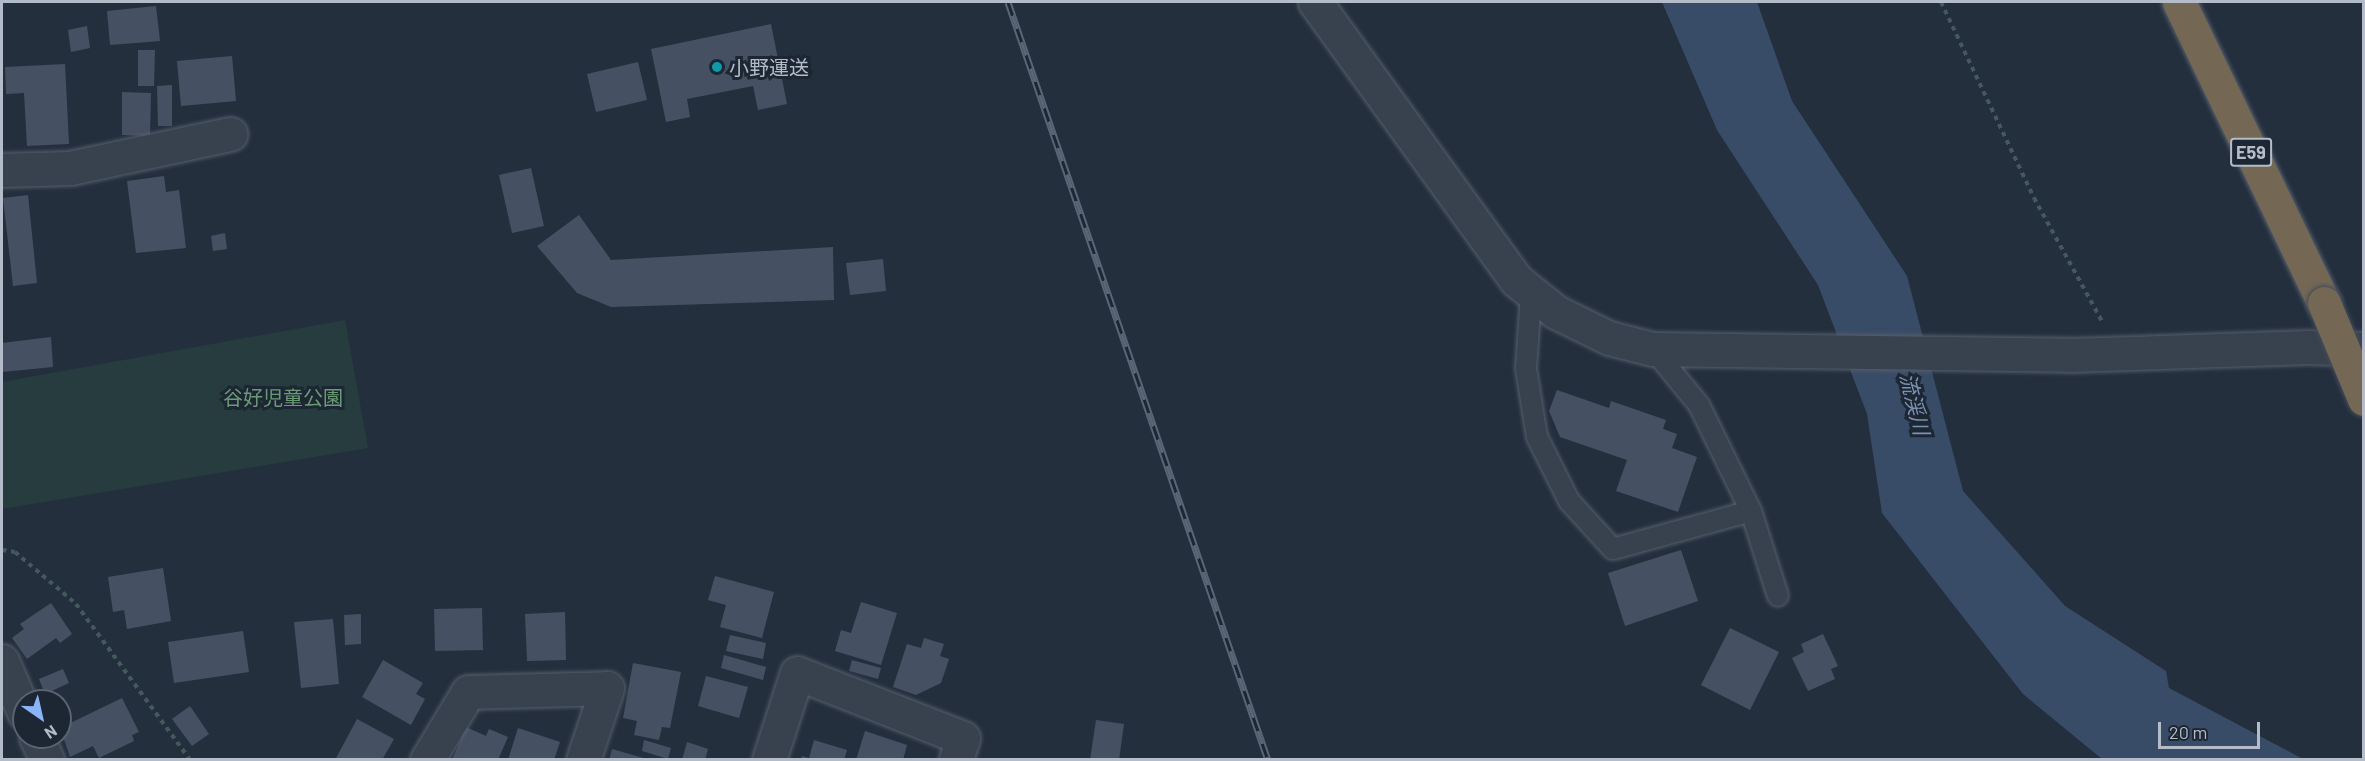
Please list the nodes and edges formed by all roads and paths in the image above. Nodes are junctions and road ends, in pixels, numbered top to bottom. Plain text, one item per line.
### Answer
1 (1315, 2) edge
2 (1941, 2) edge
3 (2179, 2) edge
4 (230, 134) dead end
5 (2, 170) edge
6 (1531, 295) junction
7 (1653, 349) junction
8 (2364, 349) edge
9 (2120, 353) junction
10 (2364, 399) edge
11 (1751, 511) junction
12 (2, 550) edge
13 (1778, 596) dead end
14 (2, 661) edge
15 (12, 693) edge
16 (190, 759) edge
17 (428, 759) edge
18 (583, 759) edge
19 (769, 759) edge
20 (956, 759) edge

1 - 6 street
2 - 9 path
3 - 10 highway, E59, bridge
4 - 5 street
6 - 7 street
6 - 11 lane
7 - 9 street
7 - 11 lane
8 - 9 street
11 - 13 lane
12 - 16 path
14 - 15 street
17 - 18 street
19 - 20 street

